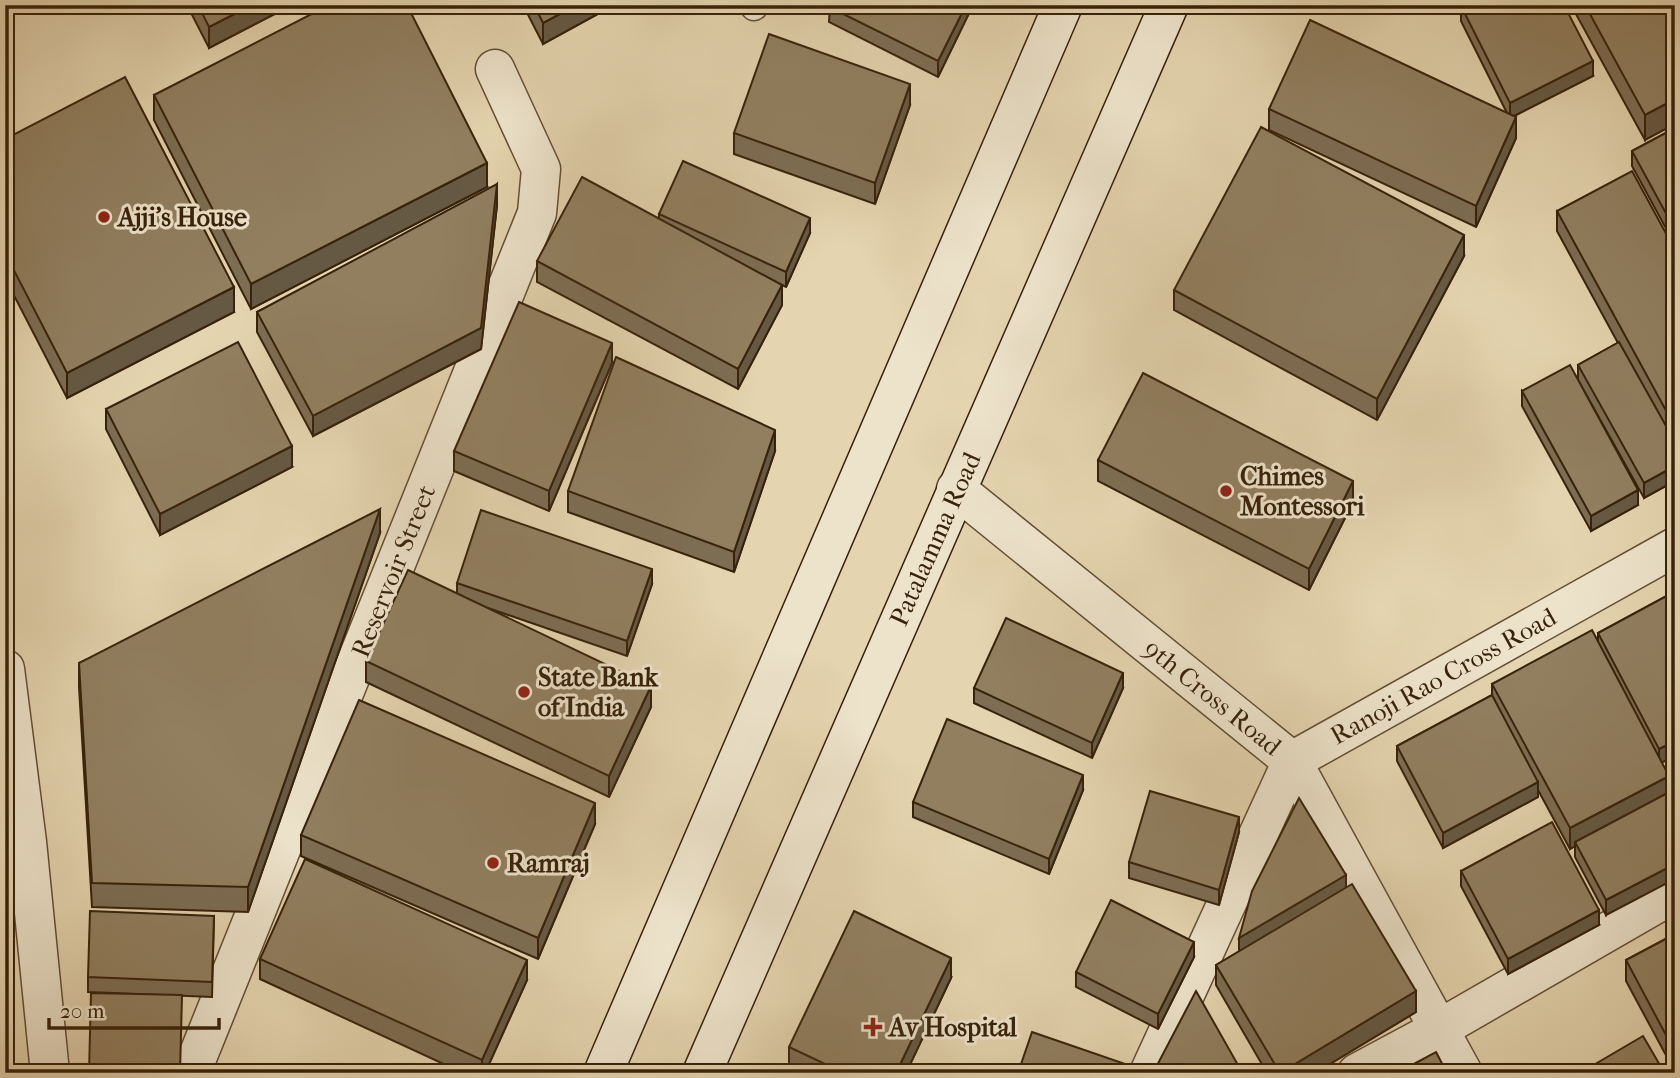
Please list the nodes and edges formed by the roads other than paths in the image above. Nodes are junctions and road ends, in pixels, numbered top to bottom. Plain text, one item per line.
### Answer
1 (1063, 5) edge
2 (1169, 5) edge
3 (495, 69) dead end
4 (956, 489) junction
5 (1675, 547) edge
6 (5, 669) edge
7 (1292, 761) junction
8 (1675, 893) edge
9 (1439, 1029) junction
10 (50, 1073) edge
11 (191, 1073) edge
12 (603, 1073) edge
13 (702, 1073) edge
14 (1149, 1073) edge
15 (1357, 1073) edge
16 (1463, 1073) edge

1 - 12 street
2 - 4 street, Patalamma Road
3 - 11 street, Reservoir Street
4 - 7 street, 9th Cross Road
4 - 13 street, Patalamma Road
5 - 7 street, Ranoji Rao Cross Road
6 - 10 street
7 - 9 street, 9th Cross Road
7 - 14 street
8 - 9 street
9 - 15 street
9 - 16 street, 9th Cross Road

